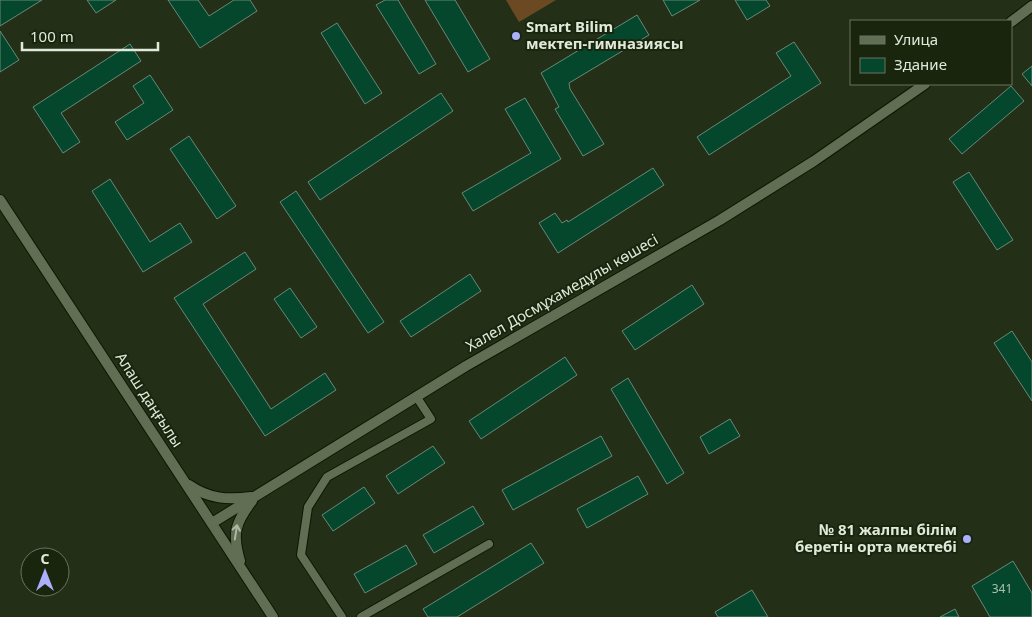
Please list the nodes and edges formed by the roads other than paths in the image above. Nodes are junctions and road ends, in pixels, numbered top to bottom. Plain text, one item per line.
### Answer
1 (1032, 6) edge
2 (1012, 21) edge
3 (924, 85) edge
4 (0, 200) edge
5 (416, 396) junction
6 (184, 482) junction
7 (255, 496) junction
8 (212, 523) junction
9 (489, 544) dead end
10 (243, 572) junction
11 (273, 617) edge
12 (342, 617) edge
13 (361, 617) edge

1 - 2 street
3 - 5 street, Халел Досмұхамедұлы көшесі
4 - 6 street, Алаш даңғылы
5 - 7 street, Халел Досмұхамедұлы көшесі
5 - 12 street
6 - 7 street
6 - 8 street, Алаш даңғылы
7 - 8 street, Халел Досмұхамедұлы көшесі
10 -> 7 street
8 - 10 street, Алаш даңғылы
9 - 13 street
10 - 11 street, Алаш даңғылы

